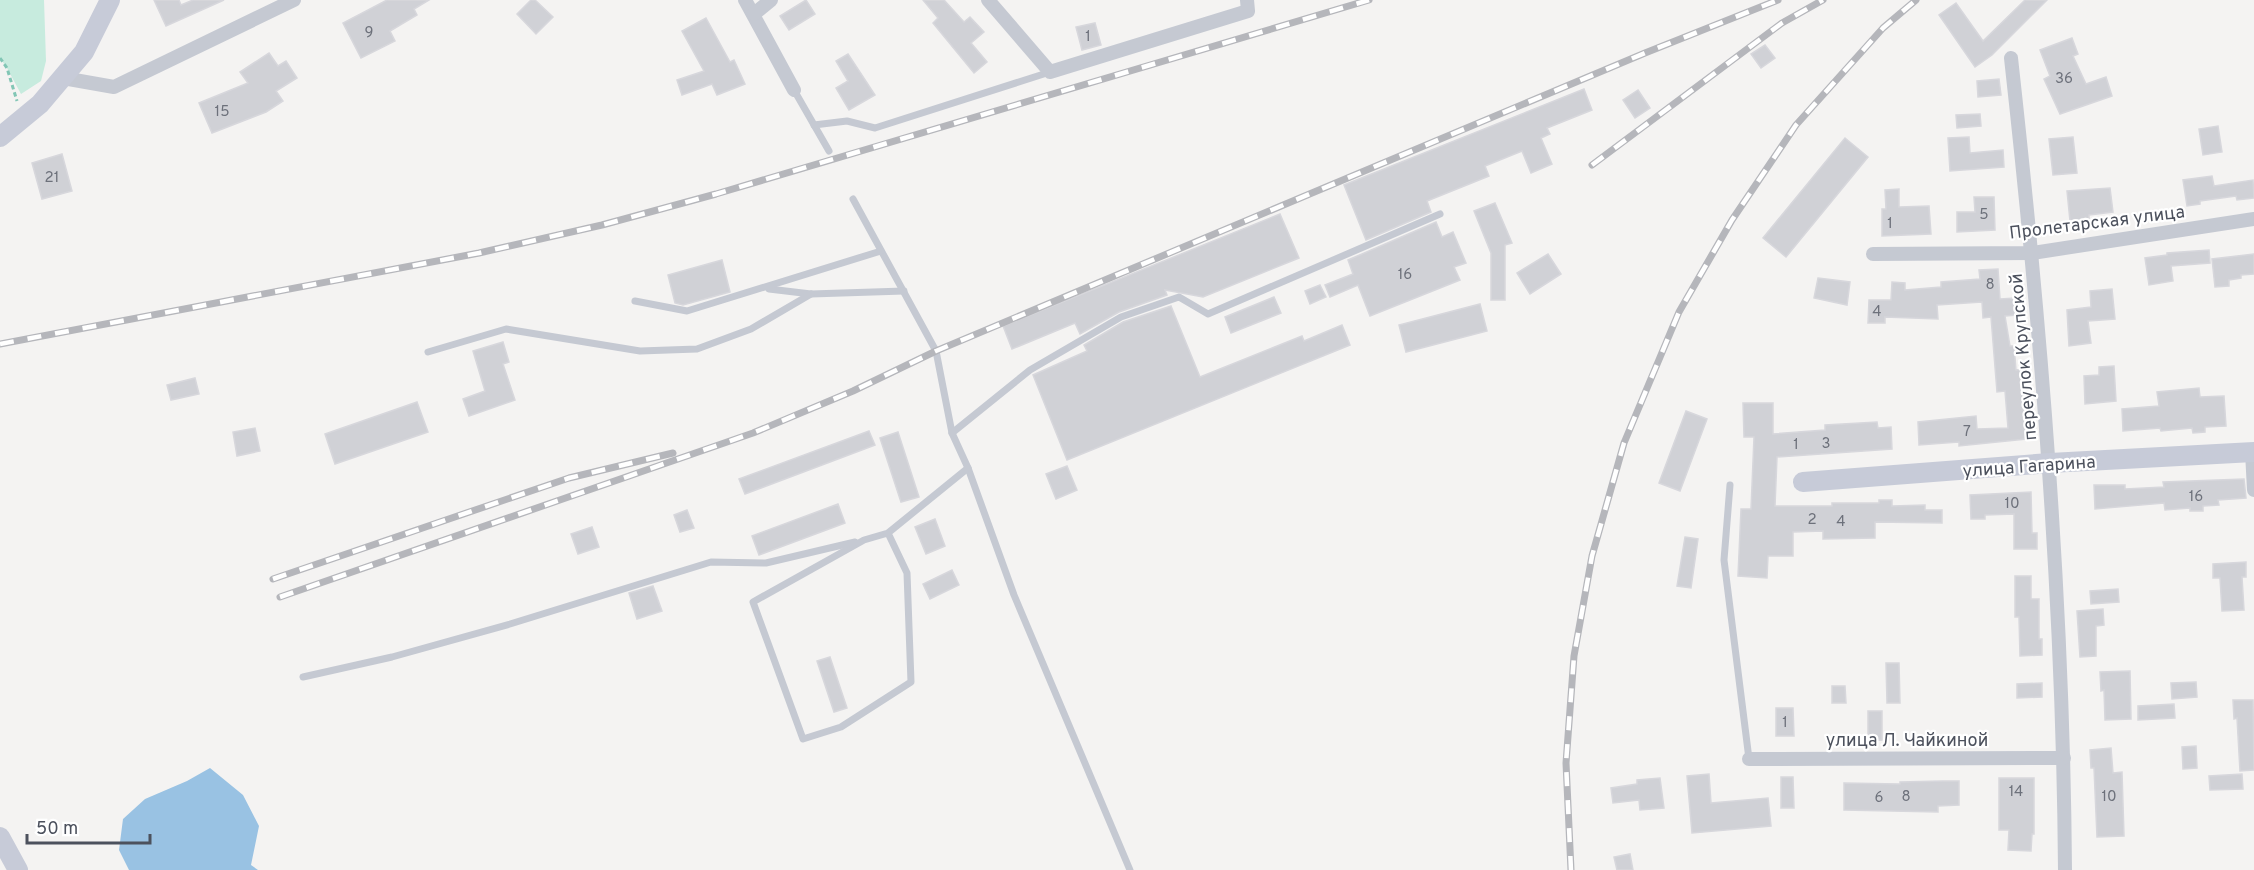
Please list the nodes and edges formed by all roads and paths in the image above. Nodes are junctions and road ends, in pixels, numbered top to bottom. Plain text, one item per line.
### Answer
1 (110, 0) edge
2 (294, 0) edge
3 (746, 0) edge
4 (771, 0) edge
5 (988, 0) edge
6 (1247, 6) edge
7 (754, 14) junction
8 (0, 58) edge
9 (2011, 58) dead end
10 (1050, 72) junction
11 (63, 78) junction
12 (794, 90) joint
13 (22, 120) junction
14 (814, 125) junction
15 (0, 137) edge
16 (829, 151) dead end
17 (853, 199) dead end
18 (1440, 214) dead end
19 (2254, 219) edge
20 (882, 251) junction
21 (2032, 253) junction
22 (1873, 254) dead end
23 (765, 288) junction
24 (904, 291) junction
25 (811, 294) junction
26 (635, 301) dead end
27 (428, 352) dead end
28 (952, 433) junction
29 (2253, 452) edge
30 (2050, 464) junction
31 (968, 468) junction
32 (1803, 482) dead end
33 (1730, 485) dead end
34 (2254, 490) edge
35 (888, 533) junction
36 (864, 540) junction
37 (303, 677) dead end
38 (2064, 758) junction
39 (1749, 759) joint
40 (0, 837) edge
41 (18, 870) edge
42 (1130, 870) edge
43 (2065, 870) edge

1 - 11 street
2 - 11 street
3 - 7 street
4 - 7 street
5 - 10 street
6 - 10 street
7 - 12 street
8 - 13 path
9 - 21 street, переулок Крупской
10 - 14 lane
11 - 13 street
12 - 14 lane
13 - 15 street
14 - 16 lane
17 - 20 lane
18 - 28 lane
19 - 21 street, Пролетарская улица
20 - 23 lane
20 - 24 lane
21 - 22 street, Пролетарская улица
21 - 30 street, переулок Крупской
23 - 25 lane
23 - 26 lane
24 - 25 lane
24 - 28 lane
25 - 27 lane
28 - 31 lane
29 - 30 street, улица Гагарина
29 - 34 street
30 - 32 street, улица Гагарина
30 - 38 street, переулок Крупской
31 - 35 lane
31 - 42 lane
33 - 39 lane
35 - 36 lane
35 - 36 lane
36 - 37 lane
38 - 39 street, улица Л. Чайкиной
38 - 43 street, переулок Крупской
40 - 41 street

